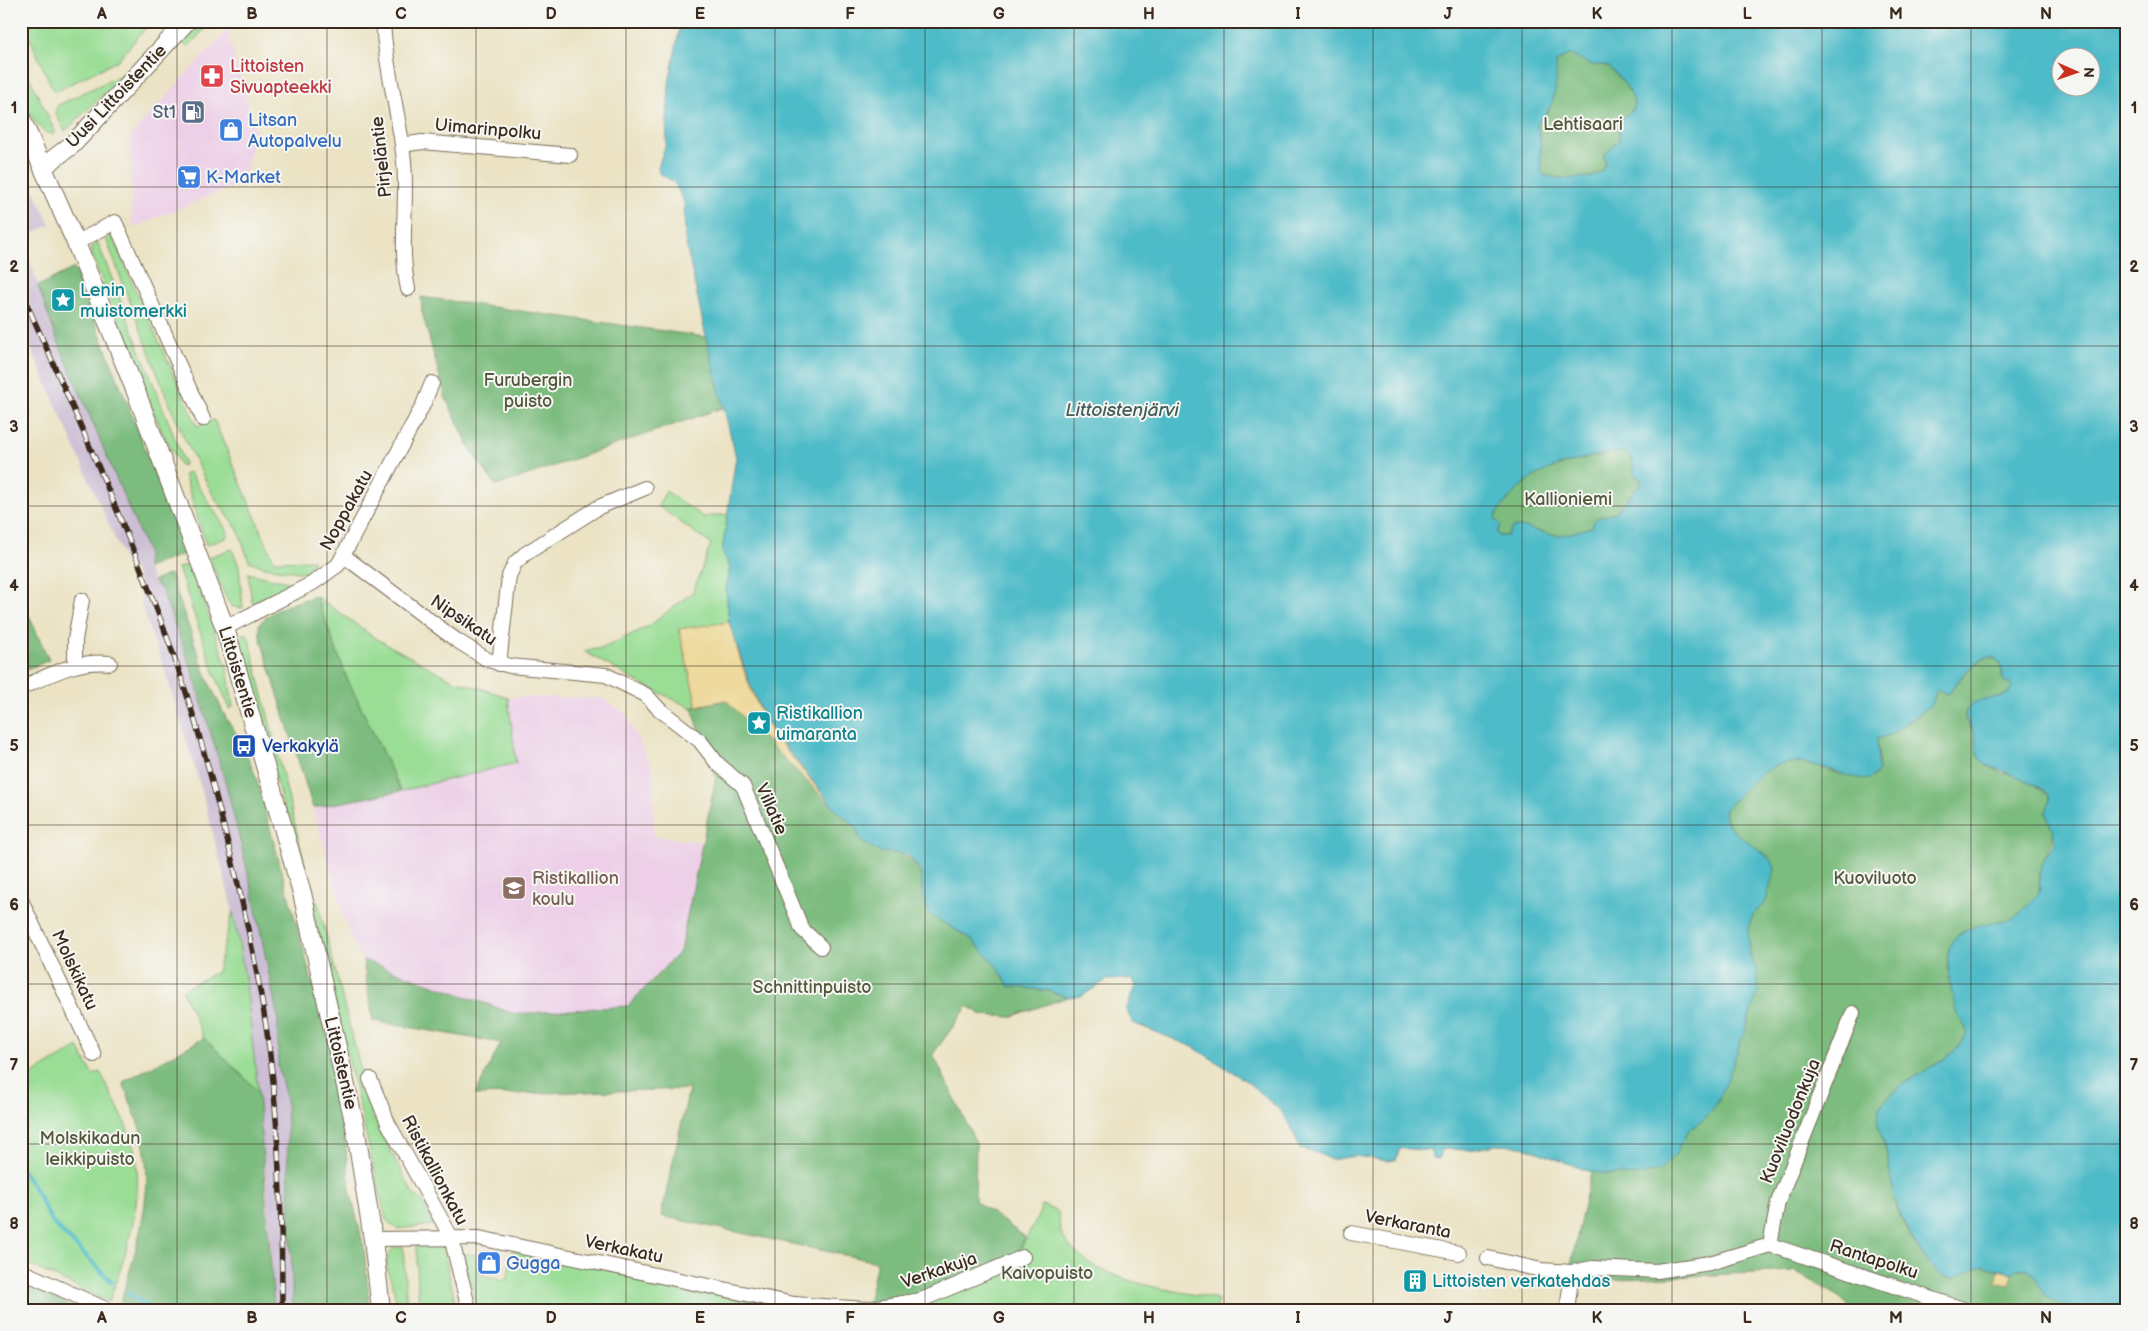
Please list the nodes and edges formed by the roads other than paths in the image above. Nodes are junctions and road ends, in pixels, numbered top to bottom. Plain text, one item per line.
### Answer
1 (186, 21) edge
2 (382, 21) edge
3 (21, 118) edge
4 (402, 145) junction
5 (570, 155) dead end
6 (43, 167) junction
7 (76, 243) junction
8 (408, 289) dead end
9 (432, 383) dead end
10 (203, 419) dead end
11 (645, 488) dead end
12 (344, 556) junction
13 (82, 600) dead end
14 (225, 628) junction
15 (110, 663) dead end
16 (75, 664) junction
17 (499, 664) junction
18 (21, 688) edge
19 (659, 709) joint
20 (21, 900) edge
21 (821, 947) dead end
22 (1853, 1013) dead end
23 (94, 1055) dead end
24 (370, 1079) dead end
25 (1351, 1233) dead end
26 (451, 1237) junction
27 (373, 1238) junction
28 (1770, 1245) junction
29 (1459, 1253) dead end
30 (1022, 1257) dead end
31 (1488, 1258) dead end
32 (21, 1271) edge
33 (1572, 1272) junction
34 (866, 1309) edge
35 (108, 1310) edge
36 (381, 1310) edge
37 (469, 1310) edge
38 (1568, 1310) edge
39 (1966, 1310) edge

1 - 6 street, Uusi Littoistentie
2 - 4 street, Pirjeläntie
3 - 6 street, Littoistentie
4 - 5 street, Uimarinpolku
4 - 8 street, Pirjeläntie
6 - 7 street, Littoistentie
7 - 10 street
7 - 14 street, Littoistentie
9 - 12 street, Noppakatu
11 - 17 street
12 - 14 street, Noppakatu
12 - 17 street, Nipsikatu
13 - 16 street
14 - 27 street, Littoistentie
15 - 16 street
16 - 18 street
17 - 19 street, Nipsikatu
19 - 21 street, Villatie
20 - 23 street, Molskikatu
22 - 28 street, Kuoviluodonkuja
24 - 26 street, Ristikallionkatu
25 - 29 street, Verkaranta
26 - 27 street, Verkakatu
26 - 34 street, Verkakatu
26 - 37 street, Ristikallionkatu
27 - 36 street, Littoistentie
28 - 33 street
28 - 39 street, Rantapolku
30 - 34 street, Verkakuja
31 - 33 street
32 - 35 street
33 - 38 street

